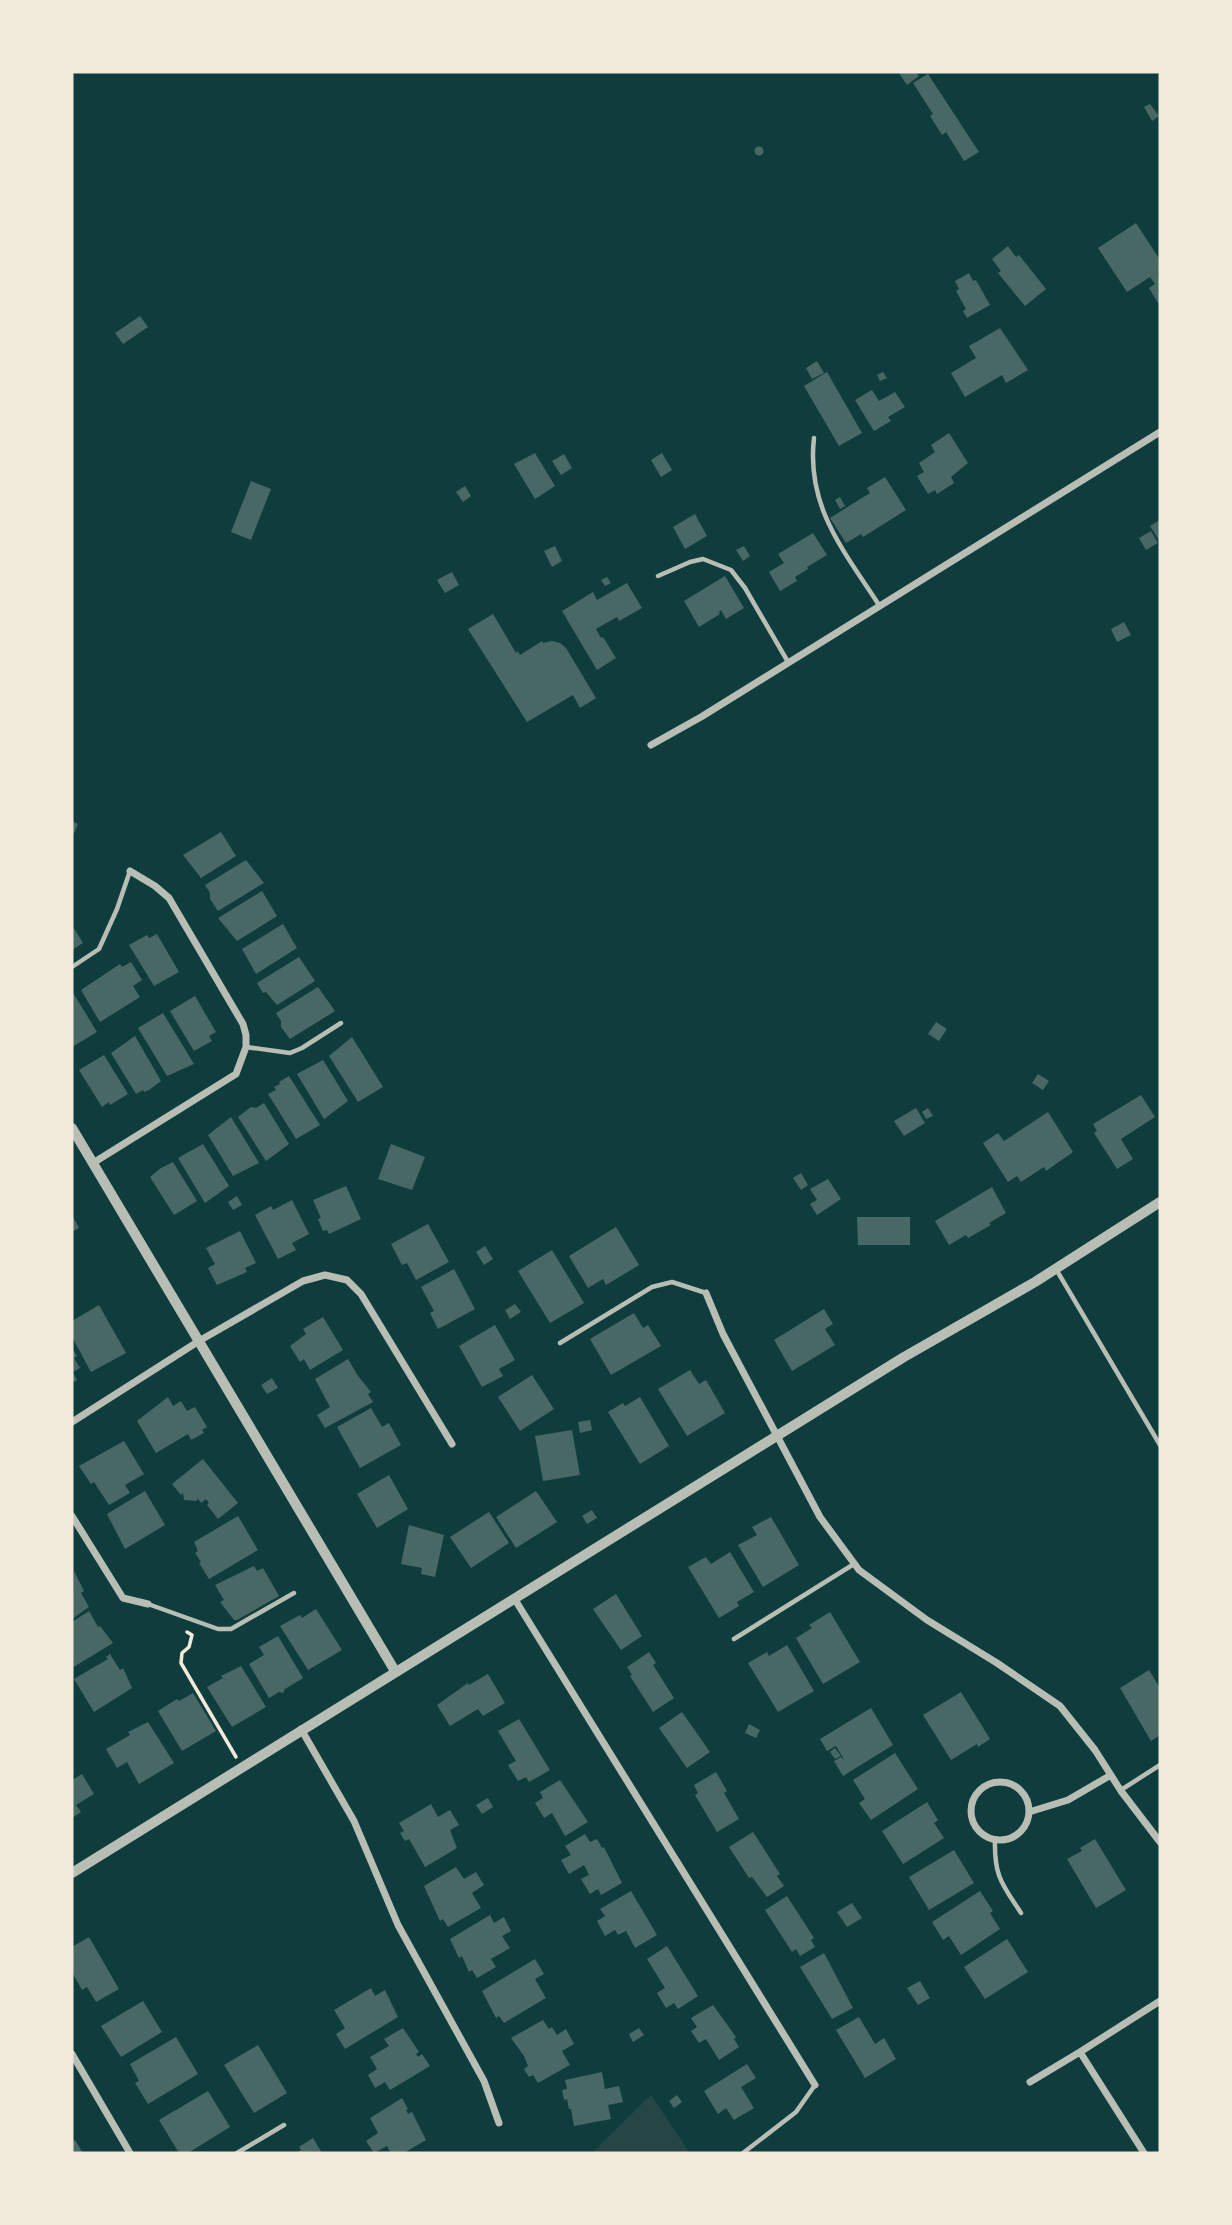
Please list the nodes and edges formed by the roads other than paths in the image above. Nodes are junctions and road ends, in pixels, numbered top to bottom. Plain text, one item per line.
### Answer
1 (1160, 432) edge
2 (814, 438) dead end
3 (658, 576) dead end
4 (880, 606) junction
5 (789, 663) junction
6 (651, 745) dead end
7 (130, 871) joint
8 (72, 967) edge
9 (341, 1023) dead end
10 (246, 1047) junction
11 (73, 1132) edge
12 (93, 1163) junction
13 (1160, 1202) edge
14 (1055, 1268) junction
15 (706, 1293) joint
16 (199, 1341) junction
17 (560, 1343) dead end
18 (72, 1422) edge
19 (777, 1436) junction
20 (452, 1444) dead end
21 (1160, 1445) edge
22 (72, 1516) edge
23 (854, 1564) junction
24 (294, 1593) dead end
25 (514, 1598) junction
26 (148, 1604) joint
27 (734, 1639) dead end
28 (395, 1671) junction
29 (302, 1729) junction
30 (1160, 1765) edge
31 (1111, 1775) junction
32 (1121, 1790) junction
33 (1029, 1812) junction
34 (995, 1839) junction
35 (1160, 1842) edge
36 (72, 1873) edge
37 (1021, 1913) dead end
38 (1160, 2001) edge
39 (1080, 2052) junction
40 (72, 2054) edge
41 (1030, 2082) dead end
42 (815, 2085) joint
43 (499, 2123) dead end
44 (284, 2125) dead end
45 (130, 2153) edge
46 (237, 2153) edge
47 (743, 2153) edge
48 (1144, 2153) edge

1 - 4 street
2 - 4 lane
3 - 5 lane
4 - 5 street
5 - 6 street
7 - 8 lane
7 - 10 street
9 - 10 lane
10 - 12 street
11 - 12 street
12 - 16 street
13 - 14 street
14 - 19 street
14 - 21 lane
15 - 17 lane
15 - 19 street
16 - 18 street
16 - 20 street
16 - 28 street
19 - 23 street
19 - 25 street
22 - 26 street
23 - 27 lane
23 - 31 street
24 - 26 lane
25 - 28 street
25 - 42 street
28 - 29 street
29 - 36 street
29 - 43 street
30 - 32 lane
31 - 32 street
31 - 33 street
32 - 35 street
33 - 34 street
33 - 34 street
34 - 37 lane
38 - 39 street
39 - 41 street
39 - 48 street
40 - 45 street
42 - 47 lane
44 - 46 lane

